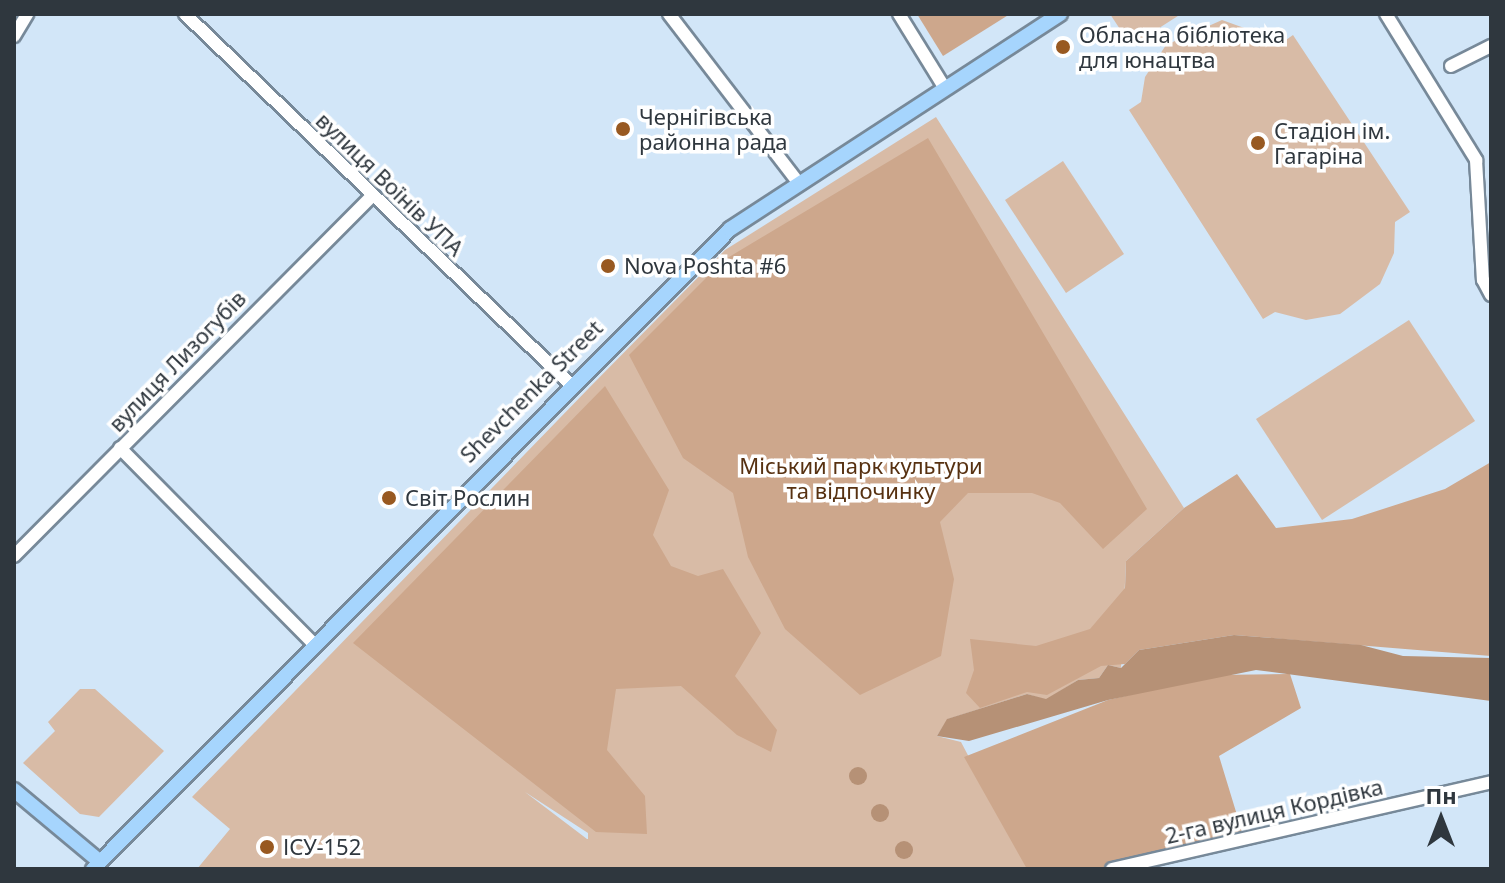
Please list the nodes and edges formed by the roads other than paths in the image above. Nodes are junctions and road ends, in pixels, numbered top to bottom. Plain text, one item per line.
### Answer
1 (27, 14) edge
2 (185, 14) edge
3 (669, 14) edge
4 (899, 14) edge
5 (1060, 14) edge
6 (1386, 14) edge
7 (14, 36) edge
8 (1491, 46) edge
9 (1451, 66) dead end
10 (944, 87) junction
11 (797, 181) junction
12 (372, 196) junction
13 (1491, 295) edge
14 (569, 383) junction
15 (120, 448) junction
16 (14, 556) edge
17 (314, 644) junction
18 (1491, 782) edge
19 (14, 790) edge
20 (100, 866) edge
21 (1112, 869) edge

1 - 7 street
2 - 12 street, вулиця Воїнів УПА
3 - 11 street
4 - 10 street
5 - 10 main road, Shevchenka Street
6 - 13 street
8 - 9 street
10 - 11 main road, Shevchenka Street
11 - 14 main road, Shevchenka Street
12 - 14 street, вулиця Воїнів УПА
12 - 15 street, вулиця Лизогубів
14 - 17 main road, Shevchenka Street
15 - 16 street, вулиця Лизогубів
15 - 17 street
17 - 20 main road, Shevchenka Street
18 - 21 street, 2-га вулиця Кордівка
19 - 20 main road

